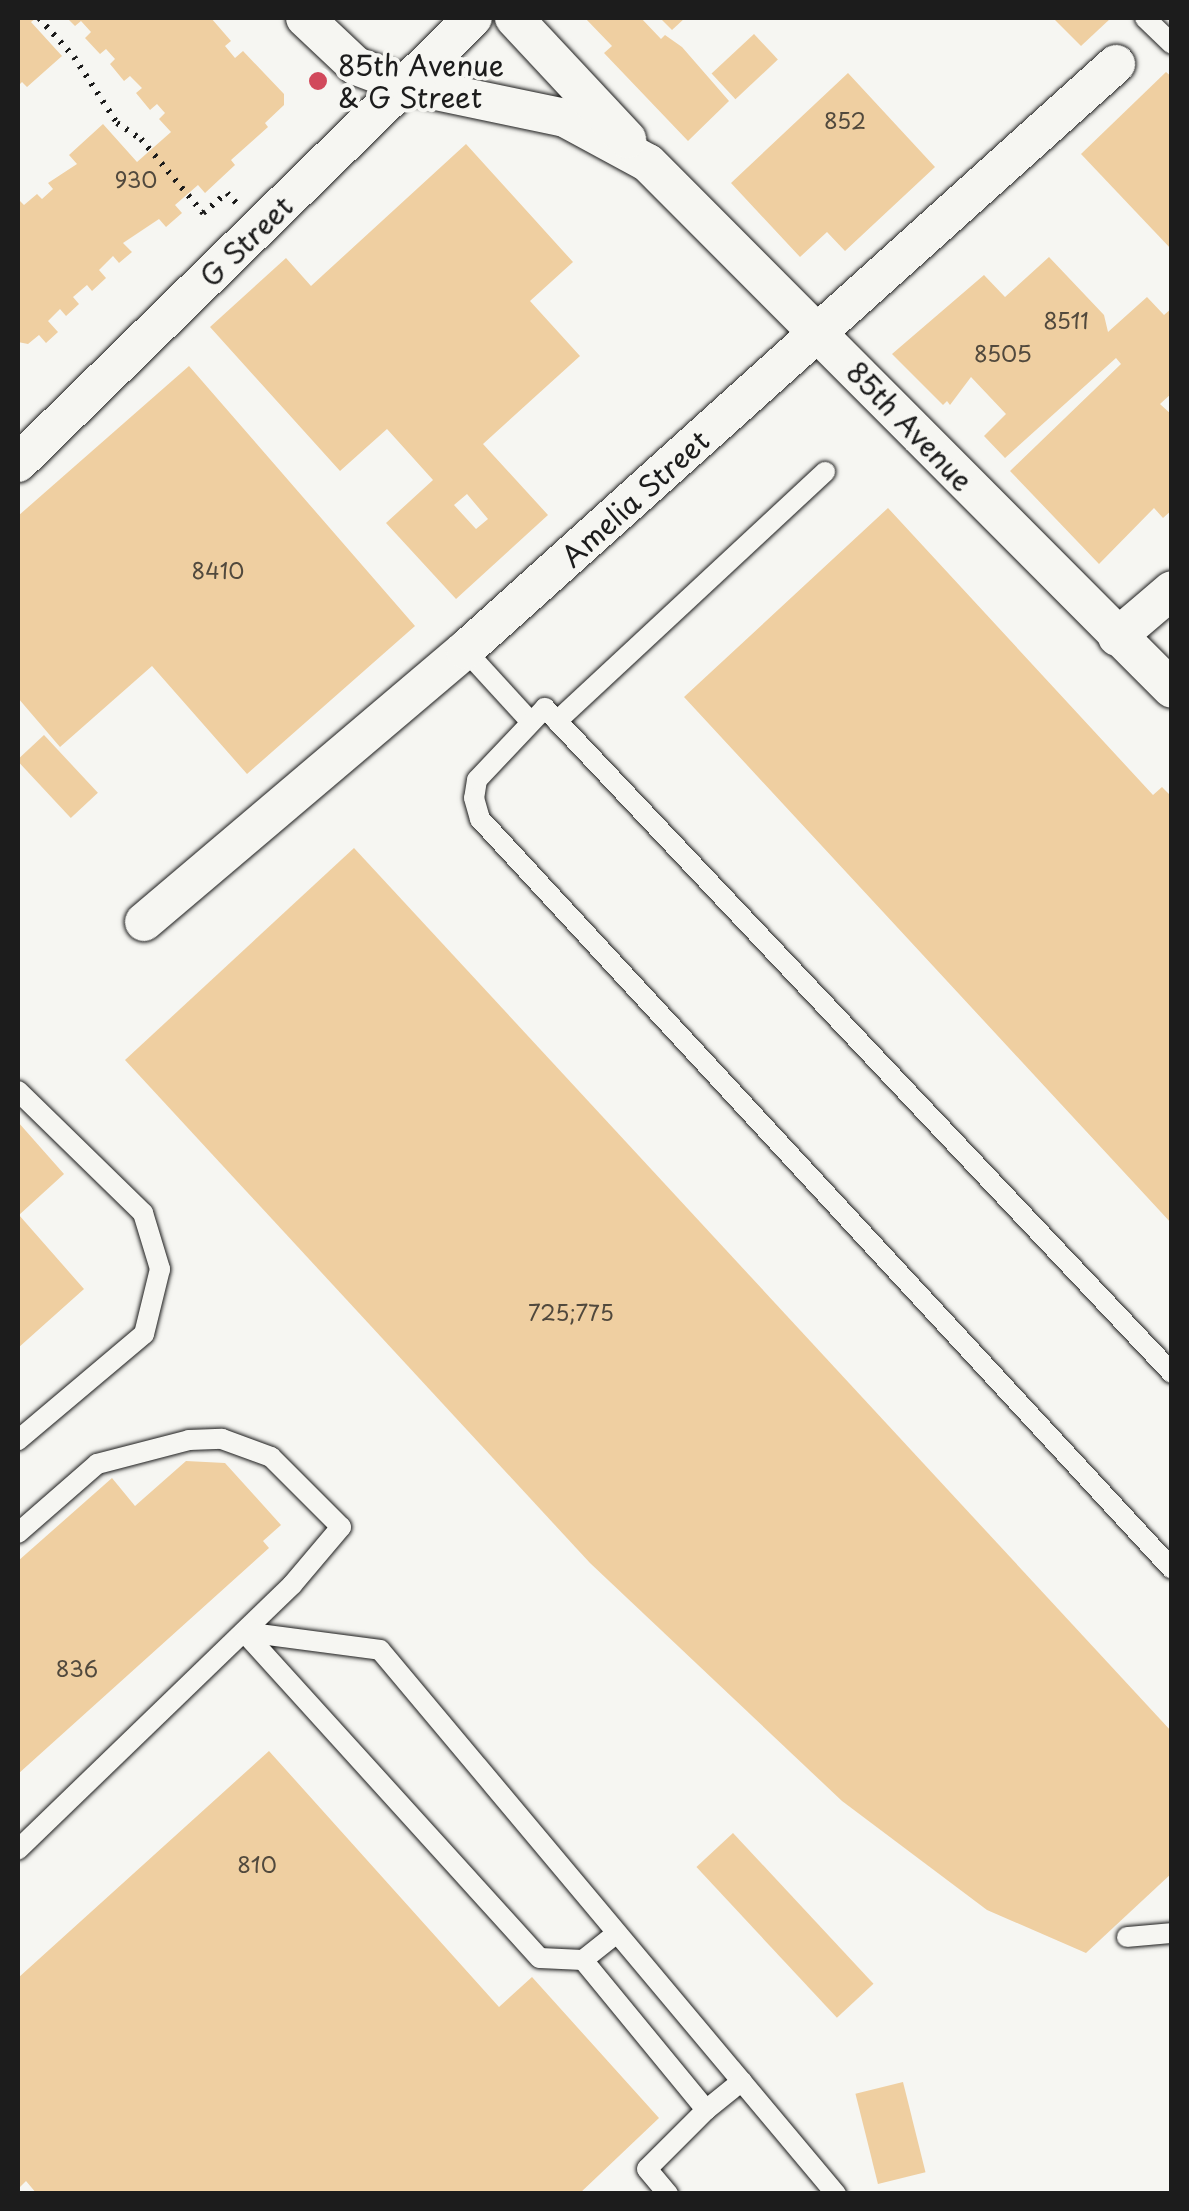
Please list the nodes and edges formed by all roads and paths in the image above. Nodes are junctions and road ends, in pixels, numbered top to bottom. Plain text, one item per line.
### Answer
1 (39, 18) edge
2 (305, 18) edge
3 (473, 18) edge
4 (514, 18) edge
5 (1145, 18) edge
6 (1172, 44) edge
7 (1116, 64) dead end
8 (407, 85) junction
9 (648, 163) junction
10 (259, 228) junction
11 (820, 333) junction
12 (20, 457) edge
13 (825, 472) dead end
14 (1172, 590) edge
15 (1116, 637) junction
16 (464, 650) junction
17 (1172, 689) edge
18 (530, 721) junction
19 (557, 721) junction
20 (144, 922) dead end
21 (18, 1091) edge
22 (1172, 1373) edge
23 (18, 1440) edge
24 (18, 1533) edge
25 (1172, 1569) edge
26 (244, 1632) junction
27 (18, 1850) edge
28 (617, 1933) junction
29 (1172, 1933) edge
30 (1127, 1937) dead end
31 (583, 1960) junction
32 (742, 2081) junction
33 (706, 2110) junction
34 (833, 2192) edge
35 (668, 2194) edge

1 - 10 path
2 - 8 street, 85th Avenue
3 - 8 street, G Street
4 - 9 street, 85th Avenue
5 - 6 lane
7 - 11 street, Amelia Street
8 - 9 street, 85th Avenue
8 - 10 street, G Street
9 - 11 street, 85th Avenue
10 - 12 street, G Street
11 - 15 street, 85th Avenue
11 - 16 street, Amelia Street
13 - 19 lane
14 - 15 street
15 - 17 street, 85th Avenue
16 - 18 lane
16 - 20 street, Amelia Street
18 - 19 lane
18 - 25 lane
19 - 22 lane
21 - 23 lane
24 - 26 lane
26 - 27 lane
26 - 28 lane
26 - 31 lane
28 - 31 lane
28 - 32 lane
29 - 30 lane
31 - 33 lane
32 - 33 lane
32 - 34 lane
33 - 35 lane

